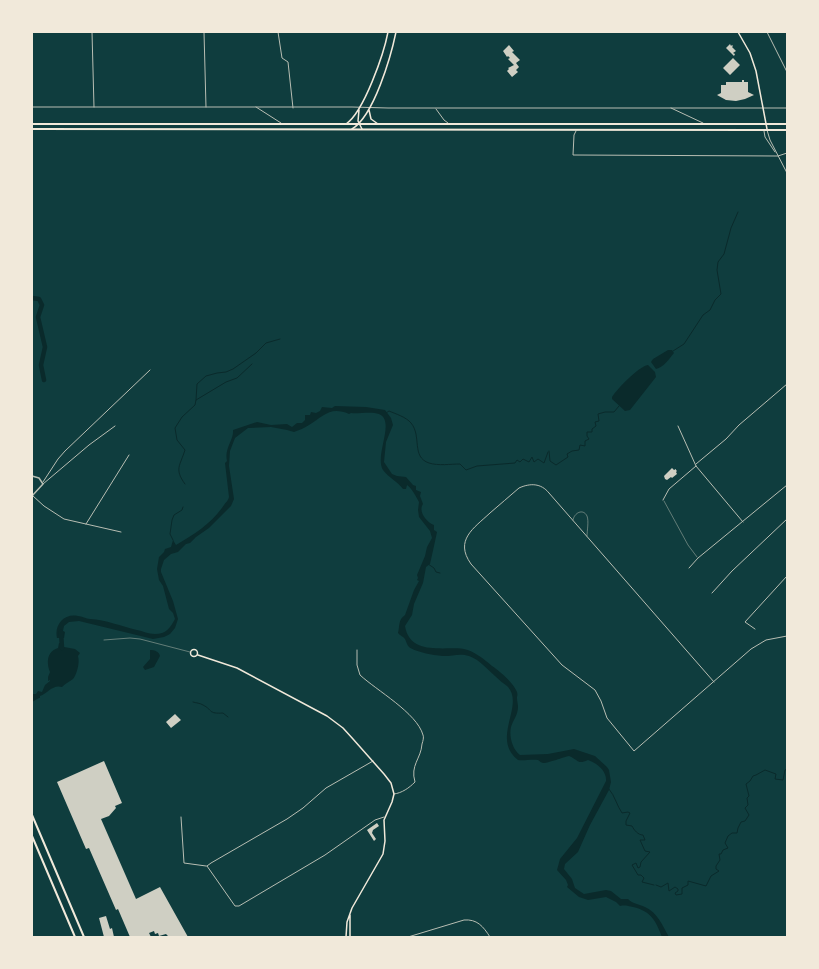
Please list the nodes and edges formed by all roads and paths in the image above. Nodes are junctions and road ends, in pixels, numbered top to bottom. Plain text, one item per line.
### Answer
1 (92, 32) edge
2 (204, 32) edge
3 (278, 32) edge
4 (388, 32) edge
5 (396, 32) edge
6 (738, 32) edge
7 (767, 32) edge
8 (787, 72) edge
9 (32, 107) edge
10 (94, 107) junction
11 (206, 107) junction
12 (256, 107) junction
13 (293, 108) junction
14 (359, 108) junction
15 (369, 108) junction
16 (435, 108) junction
17 (671, 108) junction
18 (764, 108) junction
19 (787, 108) edge
20 (32, 124) edge
21 (282, 124) junction
22 (346, 124) junction
23 (358, 124) junction
24 (379, 124) junction
25 (450, 124) junction
26 (766, 124) junction
27 (787, 124) edge
28 (707, 125) junction
29 (32, 129) edge
30 (352, 129) junction
31 (363, 129) junction
32 (569, 129) junction
33 (578, 129) junction
34 (766, 130) junction
35 (787, 130) edge
36 (574, 135) junction
37 (787, 153) edge
38 (778, 156) junction
39 (787, 173) edge
40 (150, 370) dead end
41 (787, 384) edge
42 (115, 426) dead end
43 (678, 426) dead end
44 (129, 455) dead end
45 (696, 465) junction
46 (32, 476) edge
47 (43, 483) junction
48 (787, 486) edge
49 (32, 496) edge
50 (663, 500) joint
51 (787, 519) edge
52 (573, 520) junction
53 (743, 522) junction
54 (86, 524) junction
55 (121, 532) dead end
56 (587, 536) junction
57 (698, 558) junction
58 (689, 568) dead end
59 (787, 576) edge
60 (712, 593) dead end
61 (755, 629) dead end
62 (787, 636) edge
63 (104, 640) dead end
64 (357, 650) dead end
65 (190, 652) junction
66 (198, 655) junction
67 (714, 682) junction
68 (373, 761) junction
69 (394, 794) junction
70 (32, 815) edge
71 (181, 817) dead end
72 (384, 817) junction
73 (32, 836) edge
74 (207, 866) junction
75 (350, 911) junction
76 (75, 937) edge
77 (84, 937) edge
78 (346, 937) edge
79 (350, 937) edge
80 (408, 937) edge
81 (490, 937) edge

1 - 10 street
2 - 11 street
3 - 13 street
4 - 14 main road
5 - 15 main road
6 - 18 main road
7 - 8 street
9 - 10 street
10 - 11 street
11 - 12 street
12 - 13 street
12 - 21 street
13 - 14 street
14 - 15 street
14 - 22 main road
14 - 23 main road
15 - 16 street
15 - 23 main road
15 - 24 main road
16 - 17 street
16 - 25 street
17 - 18 street
17 - 28 street
18 - 19 street
18 - 26 main road
20 - 21 main road
21 - 22 main road
22 - 23 main road
23 - 24 main road
23 - 30 main road
23 - 31 main road
24 - 25 main road
25 - 28 main road
26 - 27 main road
26 - 28 main road
26 - 34 main road
29 - 30 main road
30 - 31 main road
31 - 32 main road
32 - 33 main road
32 - 36 street
33 - 34 main road
33 - 36 street
34 - 35 main road
34 - 38 street
34 - 38 street
36 - 38 street
37 - 38 street
38 - 39 street
40 - 47 street
41 - 45 street
42 - 47 street
43 - 45 street
44 - 54 street
45 - 50 street
45 - 53 street
46 - 47 street
47 - 49 street
48 - 53 street
49 - 54 street
50 - 57 lane
51 - 60 street
52 - 56 street
52 - 56 lane
52 - 67 street
53 - 57 street
54 - 55 street
56 - 67 street
57 - 58 street
59 - 61 street
62 - 67 street
63 - 65 lane
64 - 69 street
65 - 66 main road
65 - 66 main road
66 - 68 main road
68 - 69 main road
68 - 74 street
69 - 72 main road
70 - 77 main road
71 - 74 street
72 - 74 street
72 - 75 main road
73 - 76 main road
75 - 78 main road
75 - 79 main road
80 - 81 street

